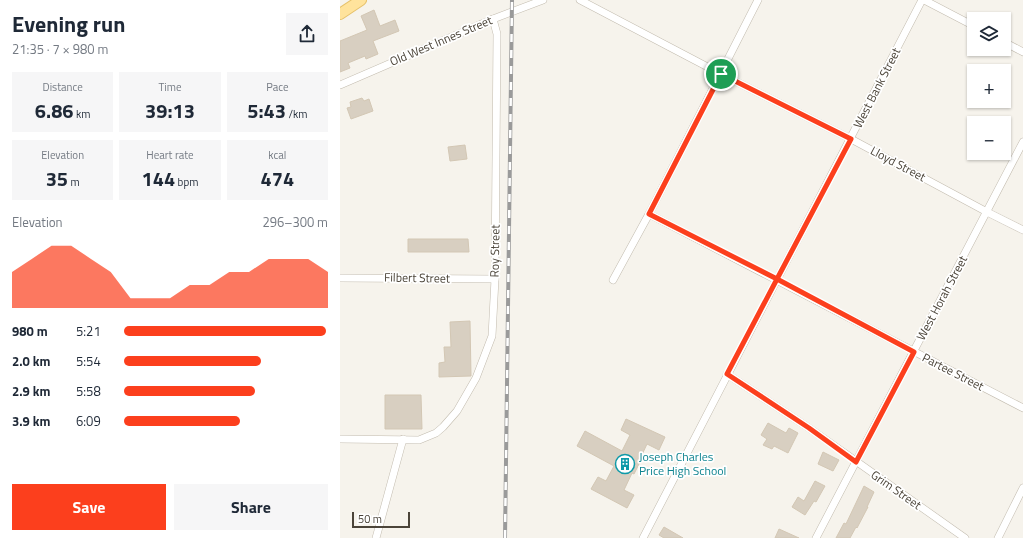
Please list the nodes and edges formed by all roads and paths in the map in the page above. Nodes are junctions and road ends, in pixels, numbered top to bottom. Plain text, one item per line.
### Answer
1 (361, 0) edge
2 (543, 0) edge
3 (580, 0) edge
4 (758, 0) edge
5 (923, 0) edge
6 (340, 14) edge
7 (493, 19) junction
8 (967, 22) edge
9 (1011, 46) edge
10 (1023, 52) edge
11 (721, 74) junction
12 (340, 85) edge
13 (851, 139) junction
14 (1023, 142) edge
15 (987, 212) junction
16 (649, 214) junction
17 (1023, 230) edge
18 (340, 278) edge
19 (495, 279) junction
20 (777, 279) junction
21 (613, 280) dead end
22 (914, 352) junction
23 (727, 374) junction
24 (1023, 408) edge
25 (340, 439) edge
26 (403, 439) junction
27 (856, 462) junction
28 (1023, 488) edge
29 (376, 538) edge
30 (643, 538) edge
31 (816, 538) edge
32 (965, 538) edge
33 (998, 538) edge

1 - 6 main road
2 - 7 street, Old West Innes Street
3 - 11 street, Lloyd Street
4 - 11 street
5 - 8 street
5 - 13 street, West Bank Street
7 - 12 street, Old West Innes Street
7 - 19 street, Roy Street
9 - 10 street
11 - 13 street, Lloyd Street
11 - 16 street
13 - 15 street, Lloyd Street
13 - 20 street, West Bank Street
14 - 15 street, West Horah Street
15 - 17 street, Lloyd Street
15 - 22 street, West Horah Street
16 - 20 street, Partee Street
16 - 21 street
18 - 19 street, Filbert Street
19 - 26 street, Roy Street
20 - 22 street, Partee Street
20 - 23 street, West Bank Street
22 - 24 street, Partee Street
22 - 27 street, West Horah Street
23 - 27 street, Grim Street
23 - 30 street, West Bank Street
25 - 26 street, Roy Street
26 - 29 street
27 - 31 street, West Horah Street
27 - 32 street, Grim Street
28 - 33 street

